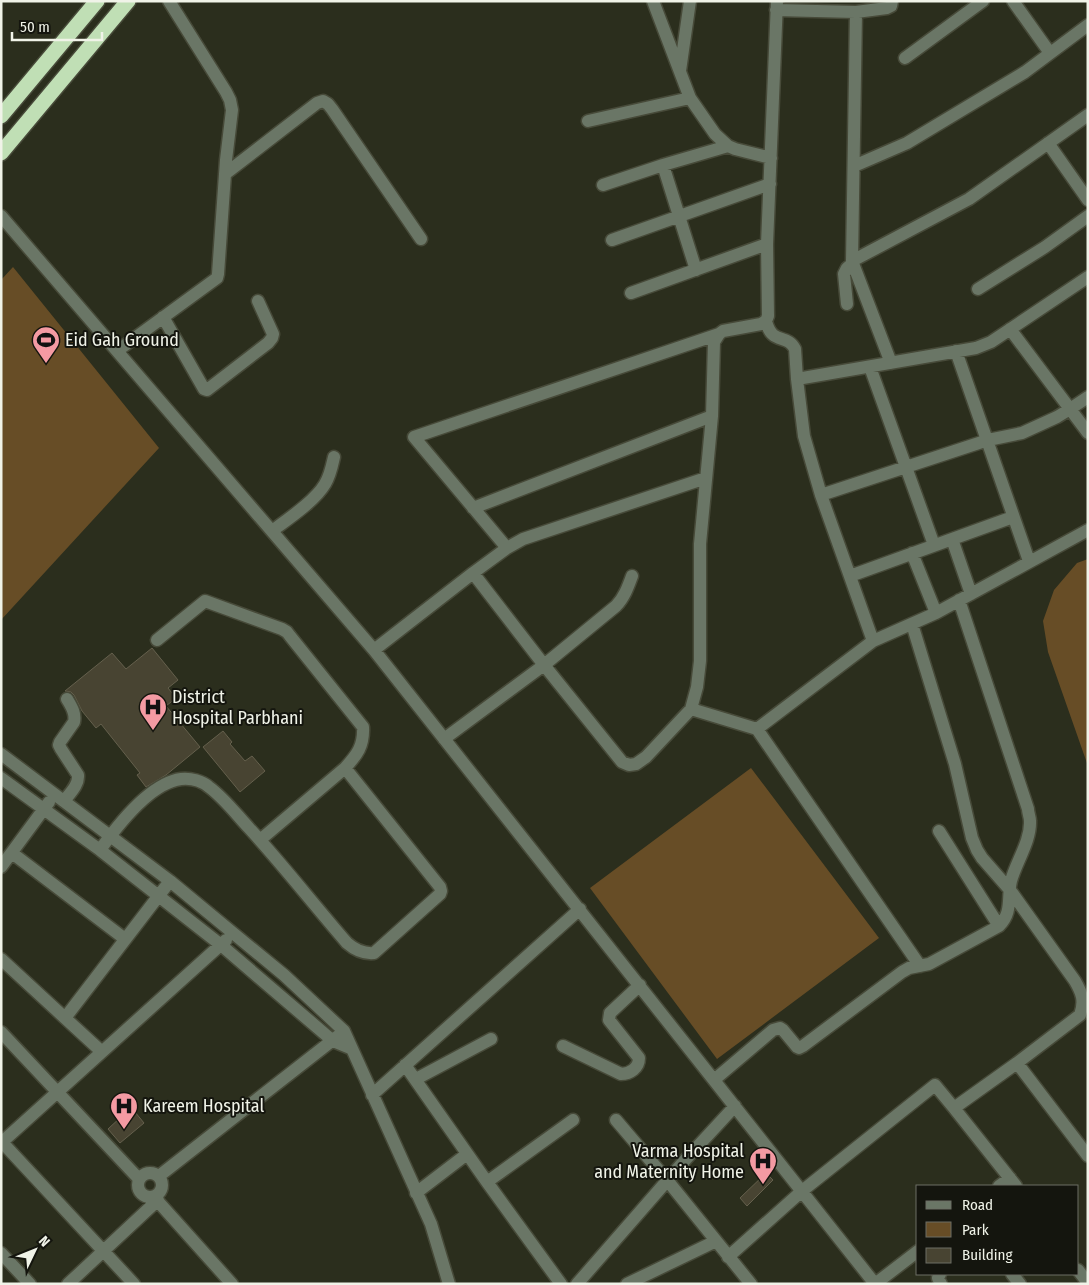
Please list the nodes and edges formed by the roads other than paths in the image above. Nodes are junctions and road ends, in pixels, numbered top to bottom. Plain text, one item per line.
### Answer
1 (97, 1) edge
2 (128, 1) edge
3 (169, 1) edge
4 (653, 1) edge
5 (690, 1) edge
6 (892, 1) edge
7 (983, 1) edge
8 (1013, 1) edge
9 (777, 5) edge
10 (856, 12) junction
11 (1088, 25) edge
12 (1050, 53) junction
13 (905, 58) dead end
14 (680, 72) junction
15 (690, 98) junction
16 (1088, 115) edge
17 (1, 116) edge
18 (588, 122) dead end
19 (1048, 143) junction
20 (728, 146) junction
21 (2, 148) edge
22 (771, 158) junction
23 (663, 165) junction
24 (854, 166) junction
25 (225, 174) junction
26 (770, 184) junction
27 (602, 185) dead end
28 (1088, 200) edge
29 (1, 216) edge
30 (679, 216) junction
31 (1088, 216) edge
32 (421, 239) dead end
33 (612, 240) dead end
34 (767, 244) junction
35 (852, 262) junction
36 (696, 270) junction
37 (1087, 280) edge
38 (978, 289) dead end
39 (631, 293) dead end
40 (258, 301) dead end
41 (846, 304) dead end
42 (163, 317) junction
43 (766, 321) junction
44 (1010, 329) junction
45 (719, 334) junction
46 (117, 351) junction
47 (956, 352) junction
48 (891, 363) junction
49 (870, 367) junction
50 (797, 380) junction
51 (1088, 397) edge
52 (1070, 409) junction
53 (712, 416) junction
54 (1088, 433) edge
55 (988, 440) junction
56 (334, 458) dead end
57 (906, 466) junction
58 (706, 478) junction
59 (821, 495) junction
60 (473, 508) junction
61 (1013, 517) junction
62 (1088, 530) edge
63 (272, 532) junction
64 (952, 539) junction
65 (934, 545) junction
66 (507, 548) junction
67 (912, 553) junction
68 (1029, 561) junction
69 (473, 573) junction
70 (632, 576) dead end
71 (850, 576) junction
72 (965, 597) junction
73 (936, 613) junction
74 (912, 624) junction
75 (157, 640) dead end
76 (874, 642) junction
77 (374, 650) junction
78 (544, 665) junction
79 (67, 699) dead end
80 (691, 709) junction
81 (757, 729) junction
82 (444, 739) junction
83 (2, 755) edge
84 (345, 768) junction
85 (1, 778) edge
86 (60, 798) junction
87 (44, 809) junction
88 (939, 831) dead end
89 (110, 836) junction
90 (260, 840) junction
91 (100, 850) junction
92 (12, 853) junction
93 (1, 867) edge
94 (170, 881) junction
95 (1010, 890) junction
96 (158, 896) junction
97 (580, 909) junction
98 (999, 926) junction
99 (233, 933) junction
100 (125, 939) junction
101 (220, 944) junction
102 (1, 959) edge
103 (920, 966) junction
104 (284, 975) junction
105 (640, 985) junction
106 (272, 989) junction
107 (1084, 1015) edge
108 (65, 1018) junction
109 (344, 1031) junction
110 (1, 1032) edge
111 (491, 1039) dead end
112 (333, 1041) junction
113 (563, 1046) dead end
114 (350, 1048) junction
115 (102, 1052) junction
116 (1017, 1063) junction
117 (406, 1064) junction
118 (416, 1079) junction
119 (714, 1080) junction
120 (57, 1092) junction
121 (372, 1095) junction
122 (735, 1106) junction
123 (954, 1108) junction
124 (574, 1120) dead end
125 (616, 1120) dead end
126 (2, 1143) edge
127 (468, 1154) junction
128 (1088, 1156) edge
129 (159, 1176) junction
130 (139, 1179) junction
131 (667, 1180) junction
132 (487, 1182) junction
133 (1008, 1184) edge
134 (802, 1191) junction
135 (416, 1193) junction
136 (156, 1199) junction
137 (716, 1241) junction
138 (104, 1251) junction
139 (1, 1253) edge
140 (916, 1253) edge
141 (728, 1257) junction
142 (1079, 1271) edge
143 (1088, 1283) edge
144 (30, 1284) edge
145 (68, 1284) edge
146 (134, 1284) edge
147 (232, 1284) edge
148 (449, 1284) edge
149 (561, 1284) edge
150 (578, 1284) edge
151 (627, 1284) edge
152 (751, 1284) edge
153 (875, 1284) edge

1 - 17 highway
2 - 21 highway
3 - 25 street
4 - 14 street
5 - 14 street
6 - 10 street
7 - 13 street
8 - 12 street
9 - 10 street
9 - 22 street
10 - 24 street
11 - 12 street
12 - 24 street
14 - 15 street
15 - 18 street
15 - 20 street
16 - 19 street
19 - 28 street
19 - 35 street
20 - 22 street
20 - 23 street
22 - 26 street
23 - 27 street
23 - 30 street
24 - 35 street
25 - 32 street
25 - 42 street
26 - 30 street
26 - 34 street
29 - 46 street
30 - 33 street
30 - 36 street
31 - 38 street
34 - 36 street
34 - 43 street
35 - 41 street
35 - 48 street
36 - 39 street
37 - 44 street
40 - 42 street
42 - 46 street
43 - 45 street
43 - 50 street
44 - 47 street
44 - 52 street
45 - 53 street
45 - 60 street
46 - 63 street
47 - 48 street
47 - 55 street
48 - 49 street
49 - 50 street
49 - 57 street
50 - 59 street
51 - 52 street
52 - 54 street
52 - 55 street
53 - 58 street
53 - 60 street
55 - 57 street
55 - 61 street
56 - 63 street
57 - 59 street
57 - 65 street
58 - 66 street
58 - 80 street
59 - 71 street
60 - 66 street
61 - 64 street
61 - 68 street
62 - 68 street
63 - 77 street
64 - 65 street
64 - 72 street
65 - 67 street
66 - 69 street
67 - 71 street
67 - 73 street
68 - 72 street
69 - 77 street
69 - 78 street
70 - 78 street
71 - 76 street
72 - 73 street
72 - 95 street
73 - 74 street
74 - 76 street
74 - 95 street
75 - 84 street
76 - 81 street
77 - 82 street
78 - 80 street
78 - 82 street
79 - 86 street
80 - 81 street
81 - 103 street
82 - 97 street
83 - 86 street
84 - 90 street
84 - 90 street
85 - 87 street
86 - 87 street
86 - 89 street
87 - 91 street
87 - 92 street
88 - 98 street
89 - 90 street
89 - 91 street
89 - 94 street
91 - 96 street
92 - 93 street
92 - 100 street
94 - 96 street
94 - 99 street
95 - 98 street
95 - 107 street
96 - 100 street
96 - 101 street
97 - 105 street
97 - 117 street
98 - 103 street
99 - 101 street
99 - 104 street
100 - 108 street
101 - 106 street
101 - 115 street
102 - 108 street
103 - 119 street
104 - 106 street
104 - 109 street
105 - 113 street
105 - 119 street
106 - 112 street
107 - 116 street
108 - 115 street
109 - 112 street
109 - 114 street
110 - 120 street
111 - 118 street
112 - 114 street
112 - 129 street
114 - 121 street
115 - 120 street
116 - 123 street
116 - 128 street
117 - 118 street
117 - 121 street
118 - 127 street
119 - 122 street
120 - 126 street
120 - 130 street
121 - 135 street
122 - 131 street
122 - 134 street
123 - 133 street
123 - 134 street
124 - 132 street
125 - 131 street
126 - 138 street
127 - 132 street
127 - 135 street
129 - 130 street
129 - 136 street
130 - 136 street
131 - 137 street
131 - 150 street
132 - 149 street
134 - 141 street
134 - 153 street
135 - 148 street
136 - 138 street
136 - 147 street
137 - 141 street
137 - 151 street
138 - 145 street
138 - 146 street
139 - 144 street
140 - 153 street
141 - 152 street
142 - 143 street

